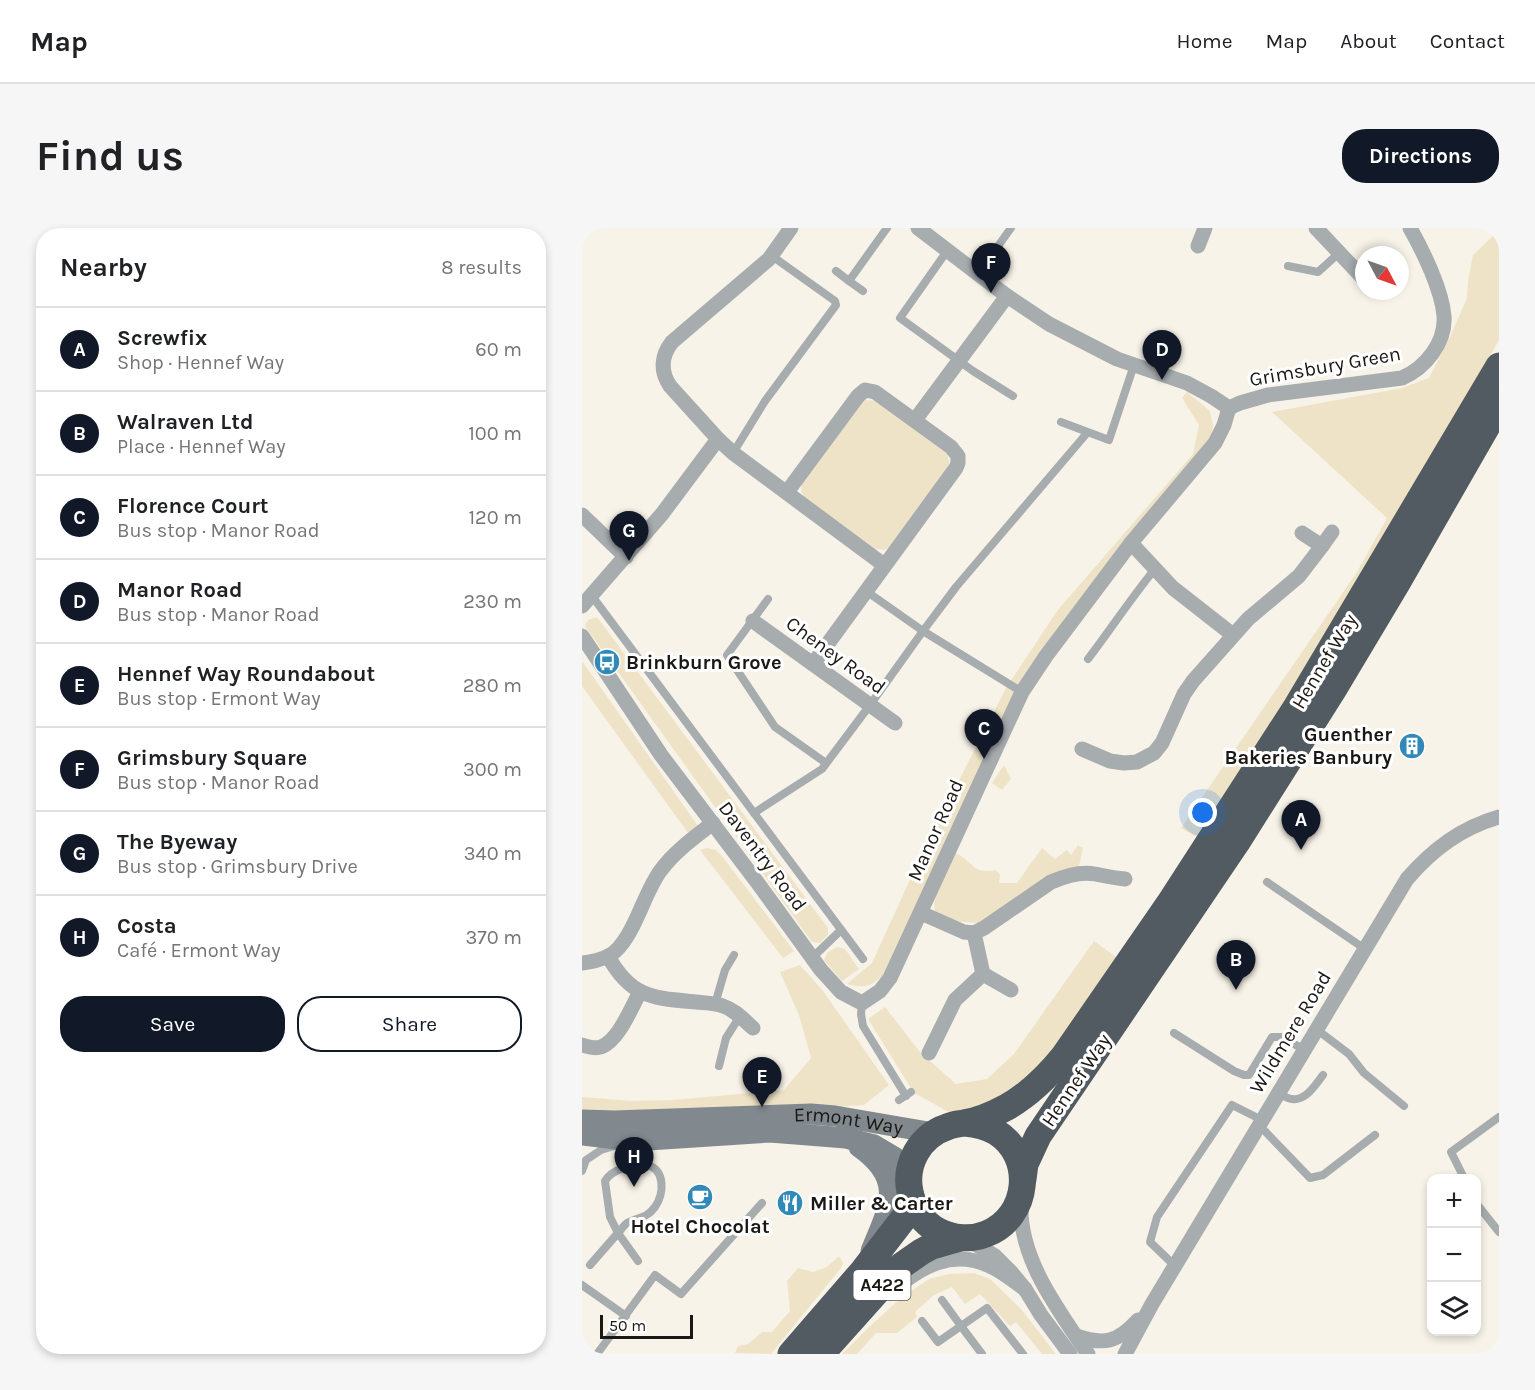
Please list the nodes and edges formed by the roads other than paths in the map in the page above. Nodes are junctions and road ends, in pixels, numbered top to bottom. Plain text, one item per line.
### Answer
1 (791, 228) edge
2 (887, 228) edge
3 (918, 228) edge
4 (1011, 228) edge
5 (1205, 228) edge
6 (1316, 228) edge
7 (1410, 228) edge
8 (1198, 246) dead end
9 (947, 251) junction
10 (1339, 253) junction
11 (772, 256) junction
12 (1288, 266) dead end
13 (1355, 270) edge
14 (836, 271) dead end
15 (978, 274) junction
16 (849, 280) junction
17 (863, 291) dead end
18 (1007, 296) junction
19 (959, 361) junction
20 (1134, 365) junction
21 (1499, 366) edge
22 (1013, 396) dead end
23 (1499, 405) edge
24 (1229, 408) junction
25 (915, 420) junction
26 (1061, 422) dead end
27 (1088, 433) junction
28 (718, 438) junction
29 (733, 453) junction
30 (787, 492) junction
31 (582, 515) edge
32 (1332, 532) dead end
33 (1302, 534) dead end
34 (1131, 543) junction
35 (1322, 546) junction
36 (626, 557) junction
37 (884, 565) junction
38 (1155, 568) junction
39 (866, 591) junction
40 (768, 599) dead end
41 (587, 601) edge
42 (753, 621) junction
43 (923, 631) junction
44 (1233, 635) junction
45 (582, 636) edge
46 (1088, 659) dead end
47 (813, 664) junction
48 (1022, 692) junction
49 (870, 705) junction
50 (895, 723) dead end
51 (1082, 749) dead end
52 (826, 763) junction
53 (754, 813) junction
54 (1499, 817) edge
55 (713, 823) junction
56 (1125, 879) dead end
57 (1267, 882) dead end
58 (921, 913) junction
59 (841, 930) junction
60 (974, 933) junction
61 (1365, 949) junction
62 (734, 955) dead end
63 (608, 956) junction
64 (812, 958) junction
65 (863, 959) dead end
66 (582, 963) edge
67 (983, 974) junction
68 (1011, 990) dead end
69 (640, 992) junction
70 (862, 1003) junction
71 (716, 1004) junction
72 (740, 1016) junction
73 (753, 1028) dead end
74 (1316, 1029) junction
75 (1174, 1033) dead end
76 (582, 1045) edge
77 (1304, 1050) junction
78 (929, 1053) dead end
79 (719, 1065) dead end
80 (1323, 1075) dead end
81 (1278, 1093) junction
82 (905, 1096) dead end
83 (1404, 1106) dead end
84 (1499, 1116) edge
85 (582, 1120) edge
86 (965, 1123) junction
87 (1260, 1123) junction
88 (934, 1132) junction
89 (582, 1135) edge
90 (1375, 1135) dead end
91 (846, 1137) junction
92 (633, 1141) junction
93 (582, 1172) edge
94 (1462, 1174) edge
95 (910, 1186) junction
96 (1022, 1186) junction
97 (762, 1203) dead end
98 (1481, 1209) edge
99 (1499, 1232) edge
100 (618, 1233) junction
101 (962, 1238) junction
102 (638, 1261) dead end
103 (590, 1264) dead end
104 (1175, 1266) junction
105 (863, 1271) junction
106 (582, 1285) edge
107 (1025, 1289) junction
108 (942, 1300) dead end
109 (1152, 1304) junction
110 (626, 1316) junction
111 (922, 1320) dead end
112 (961, 1326) junction
113 (1076, 1336) junction
114 (825, 1349) edge
115 (597, 1354) edge
116 (791, 1354) edge
117 (982, 1354) edge
118 (1023, 1354) edge
119 (1070, 1354) edge
120 (1088, 1354) edge
121 (1125, 1354) edge

1 - 11 street
2 - 16 lane
3 - 9 street
4 - 15 lane
5 - 8 street
6 - 10 street
7 - 24 street, Grimsbury Green
9 - 15 street
9 - 19 lane
10 - 12 lane
10 - 13 street
11 - 28 street
11 - 29 lane
14 - 16 lane
15 - 18 street
16 - 17 lane
18 - 19 street
18 - 20 street
19 - 22 lane
19 - 25 street
20 - 24 street
20 - 27 lane
21 - 86 highway, Hennef Way
23 - 96 highway, Hennef Way
24 - 34 street, Manor Road
25 - 30 street
25 - 37 street
26 - 27 lane
27 - 43 lane
28 - 29 street
28 - 36 street
29 - 30 street
30 - 37 street
31 - 36 street
32 - 35 street
33 - 35 street
34 - 38 street
34 - 48 street, Manor Road
35 - 44 street
36 - 41 street
37 - 39 street
38 - 44 street
38 - 46 lane
39 - 43 lane
39 - 47 street
40 - 42 lane
41 - 53 lane, Daventry Road
42 - 47 street, Cheney Road
42 - 52 lane
43 - 48 lane
43 - 49 lane
44 - 51 street
45 - 55 street, Daventry Road
47 - 49 street, Cheney Road
48 - 58 street, Manor Road
49 - 50 street, Cheney Road
49 - 52 lane
52 - 53 lane
53 - 59 lane, Daventry Road
54 - 61 street, Wildmere Road
55 - 63 street
55 - 64 street, Daventry Road
56 - 60 street
57 - 61 lane
58 - 60 street
58 - 70 street, Manor Road
59 - 64 lane
59 - 65 lane, Daventry Road
60 - 67 street
61 - 74 street, Wildmere Road
62 - 71 lane
63 - 66 street
63 - 69 street
64 - 70 street, Daventry Road
67 - 68 street
67 - 78 street
69 - 71 street
69 - 76 street
70 - 82 lane
71 - 72 street
72 - 73 street
72 - 79 lane
74 - 77 street, Wildmere Road
74 - 83 lane
75 - 77 lane
77 - 81 street, Wildmere Road
80 - 81 lane
81 - 87 street, Wildmere Road
84 - 94 lane
85 - 88 street, Ermont Way
86 - 88 highway
86 - 96 highway
87 - 90 lane
87 - 104 street, Wildmere Road
87 - 104 lane
88 - 95 highway
89 - 92 street, Ermont Way
91 - 92 street, Ermont Way
91 - 95 street, Ermont Way
91 - 105 street
92 - 93 lane, Ermont Way
95 - 101 highway
95 - 105 highway, A422
96 - 101 highway
96 - 113 street
97 - 110 lane
98 - 99 lane
100 - 100 lane
100 - 102 lane
100 - 103 lane
101 - 107 street
101 - 114 highway, A422
104 - 109 street, Wildmere Road
105 - 116 highway, A422
106 - 110 lane
107 - 114 street
107 - 119 street
108 - 112 lane
109 - 113 street, Wildmere Road
109 - 121 street, Wildmere Road
110 - 115 lane
111 - 112 lane
112 - 117 lane
112 - 118 lane
113 - 120 street

